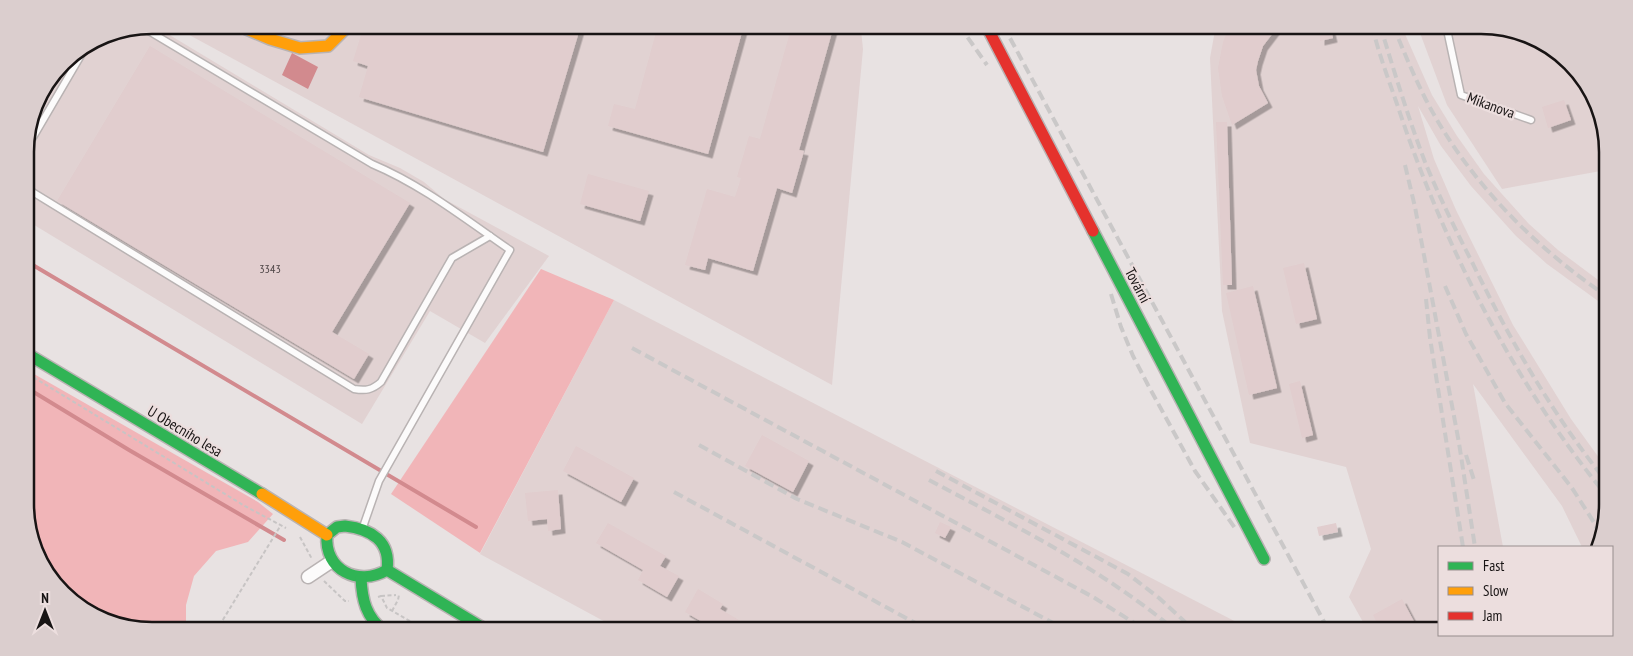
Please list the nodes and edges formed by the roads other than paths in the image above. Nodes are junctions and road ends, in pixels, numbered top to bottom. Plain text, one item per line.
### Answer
1 (154, 34) edge
2 (259, 34) edge
3 (340, 34) edge
4 (991, 34) edge
5 (1448, 34) edge
6 (78, 60) edge
7 (1532, 120) dead end
8 (36, 133) edge
9 (34, 193) edge
10 (490, 236) junction
11 (34, 358) edge
12 (363, 528) junction
13 (327, 535) junction
14 (1264, 559) dead end
15 (332, 561) junction
16 (386, 570) junction
17 (313, 574) road end
18 (361, 578) junction
19 (375, 622) edge
20 (473, 622) edge

1 - 10 lane
2 - 3 street
4 - 14 street, Tovární
5 - 7 lane, Mikanova
6 - 8 lane
9 - 10 lane
10 - 12 lane
11 - 13 street, U Obecního lesa
12 - 13 street
12 - 16 street
13 - 15 street
15 - 17 street
15 - 18 street
16 - 18 street
16 - 20 street
18 - 19 street

